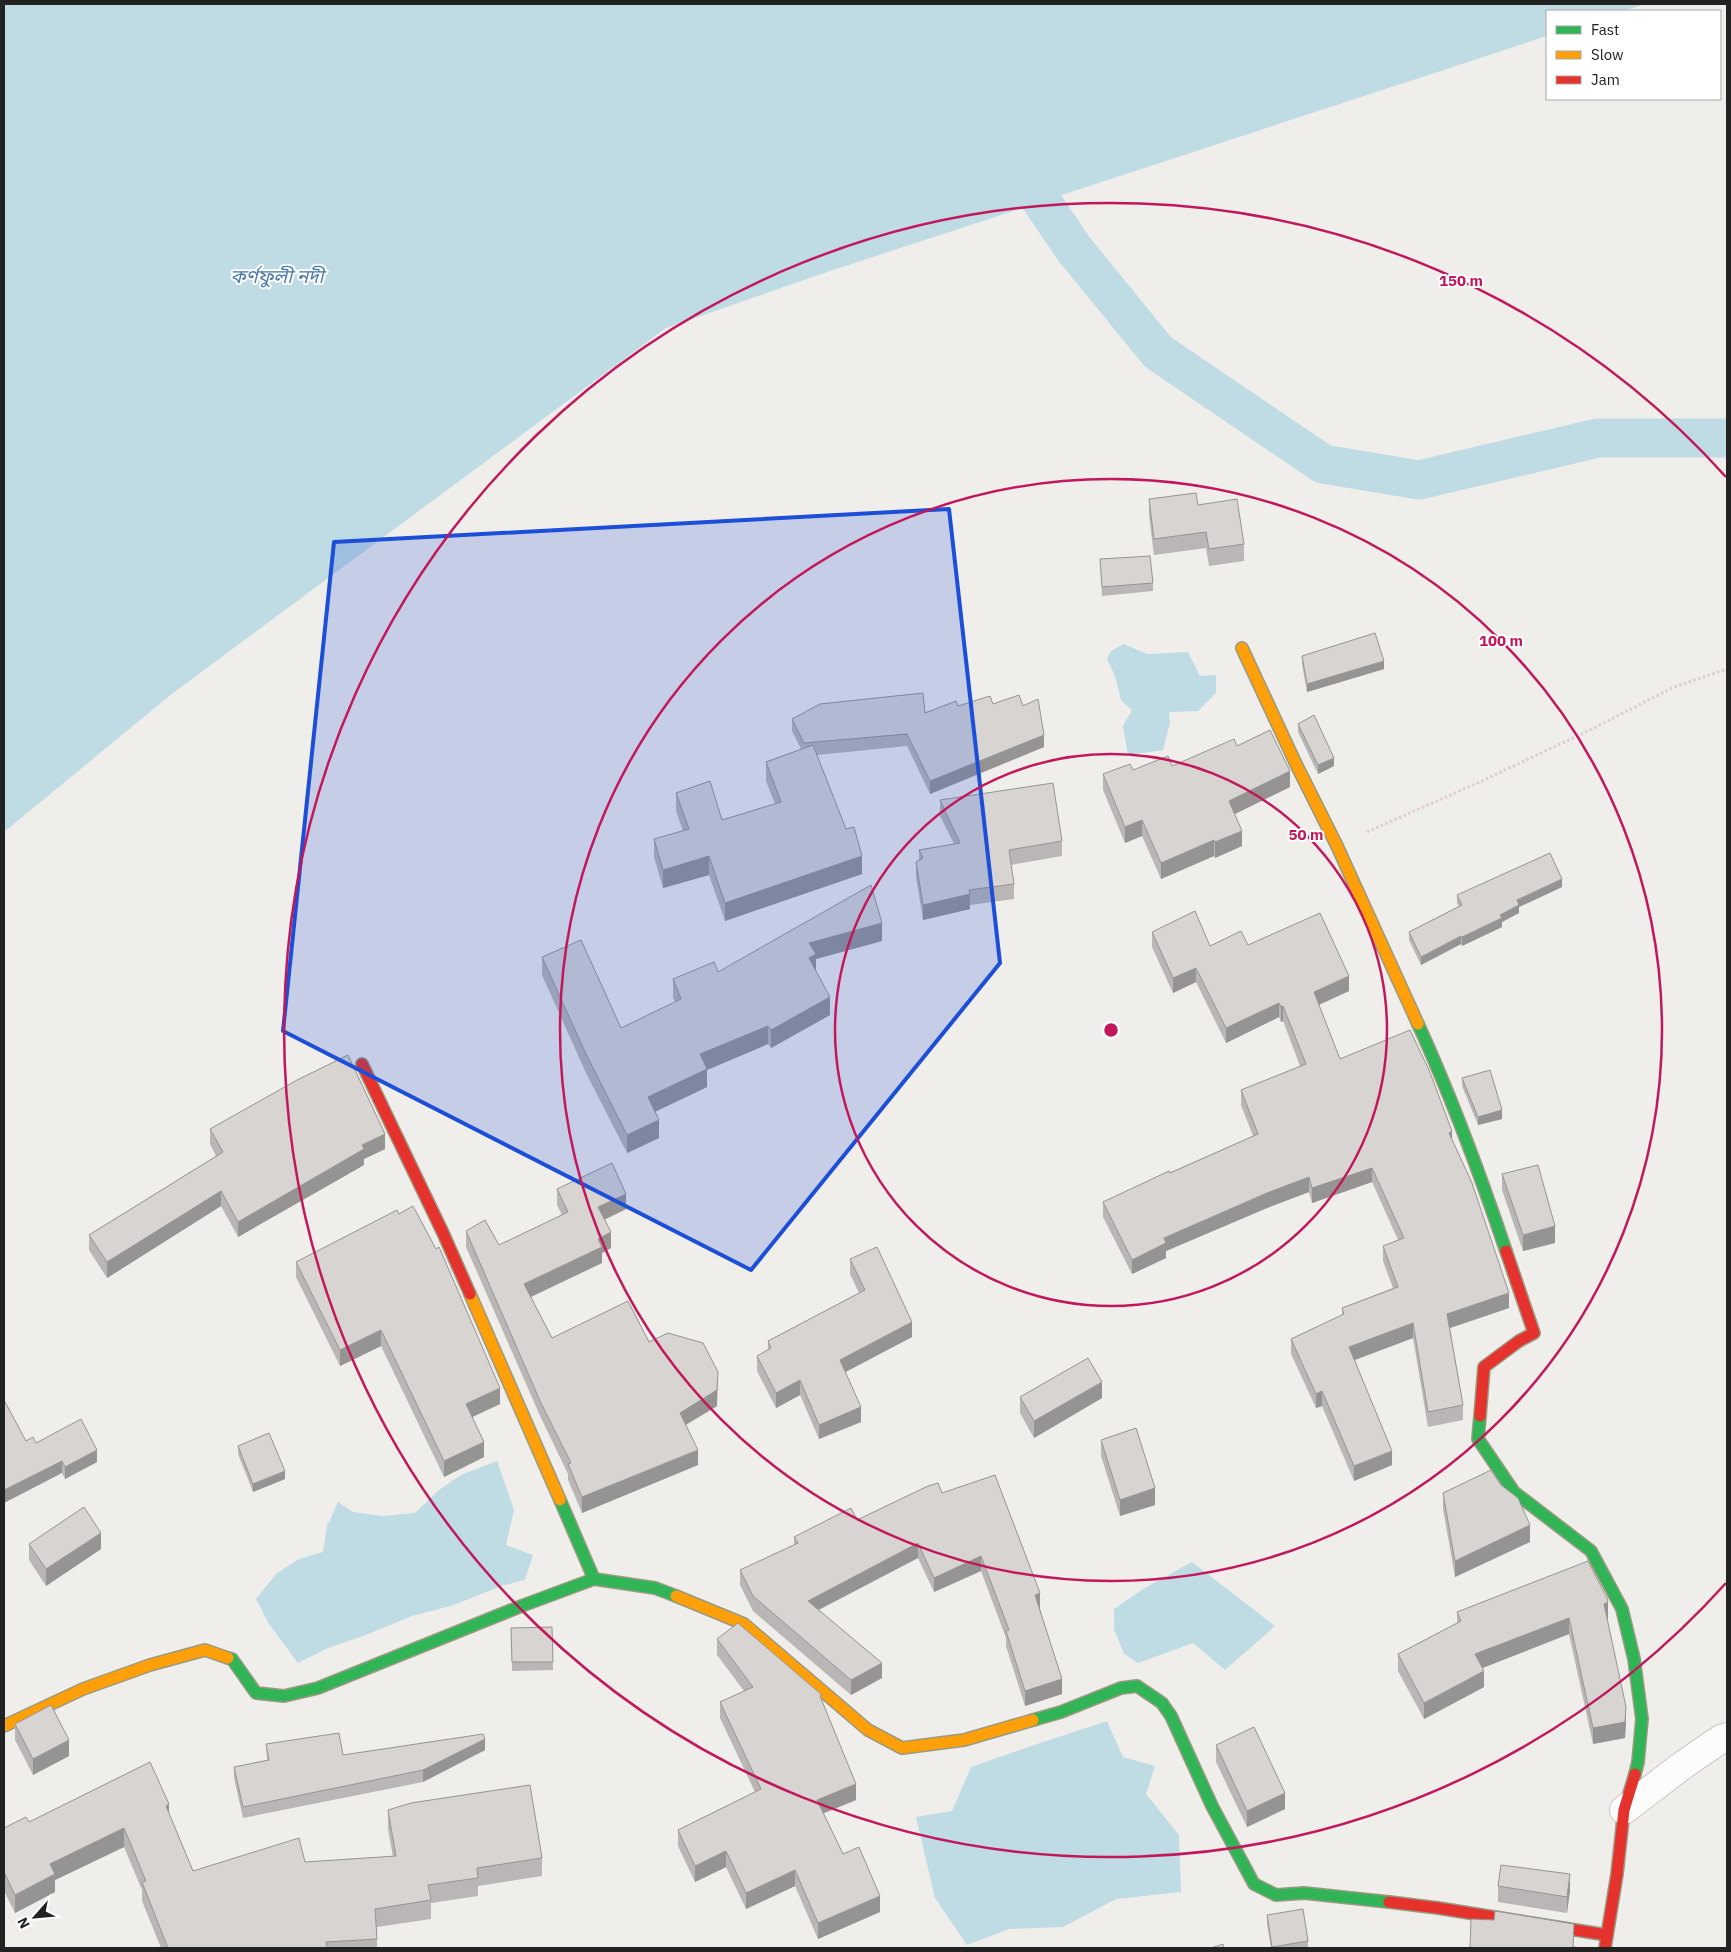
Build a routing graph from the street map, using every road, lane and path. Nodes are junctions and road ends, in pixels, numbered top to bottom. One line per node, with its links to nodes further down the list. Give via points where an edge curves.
1 (1242, 648): 3 (street)
2 (1727, 669): 3 (path, via 1674,687 1507,769)
3 (1337, 846): 8 (street, via 1443,1079 1489,1199 1534,1333 1484,1367 1478,1439 1514,1492 1591,1551 1622,1609 1634,1659 1642,1718 1638,1762)
4 (362, 1064): 5 (street, via 443,1233)
5 (594, 1579): 6 (street, via 318,1688 284,1696 256,1692 232,1659 204,1650 83,1689); 9 (street, via 655,1588 744,1624 868,1730 902,1748 964,1740 1061,1712 1121,1688 1137,1686 1152,1694 1171,1716 1212,1806 1254,1884 1276,1895 1304,1893 1372,1900)
6 (4, 1726)
7 (1727, 1737): 8 (street, via 1683,1765)
8 (1624, 1810): 9 (street)
9 (1607, 1935): 10 (street)
10 (1605, 1948)

